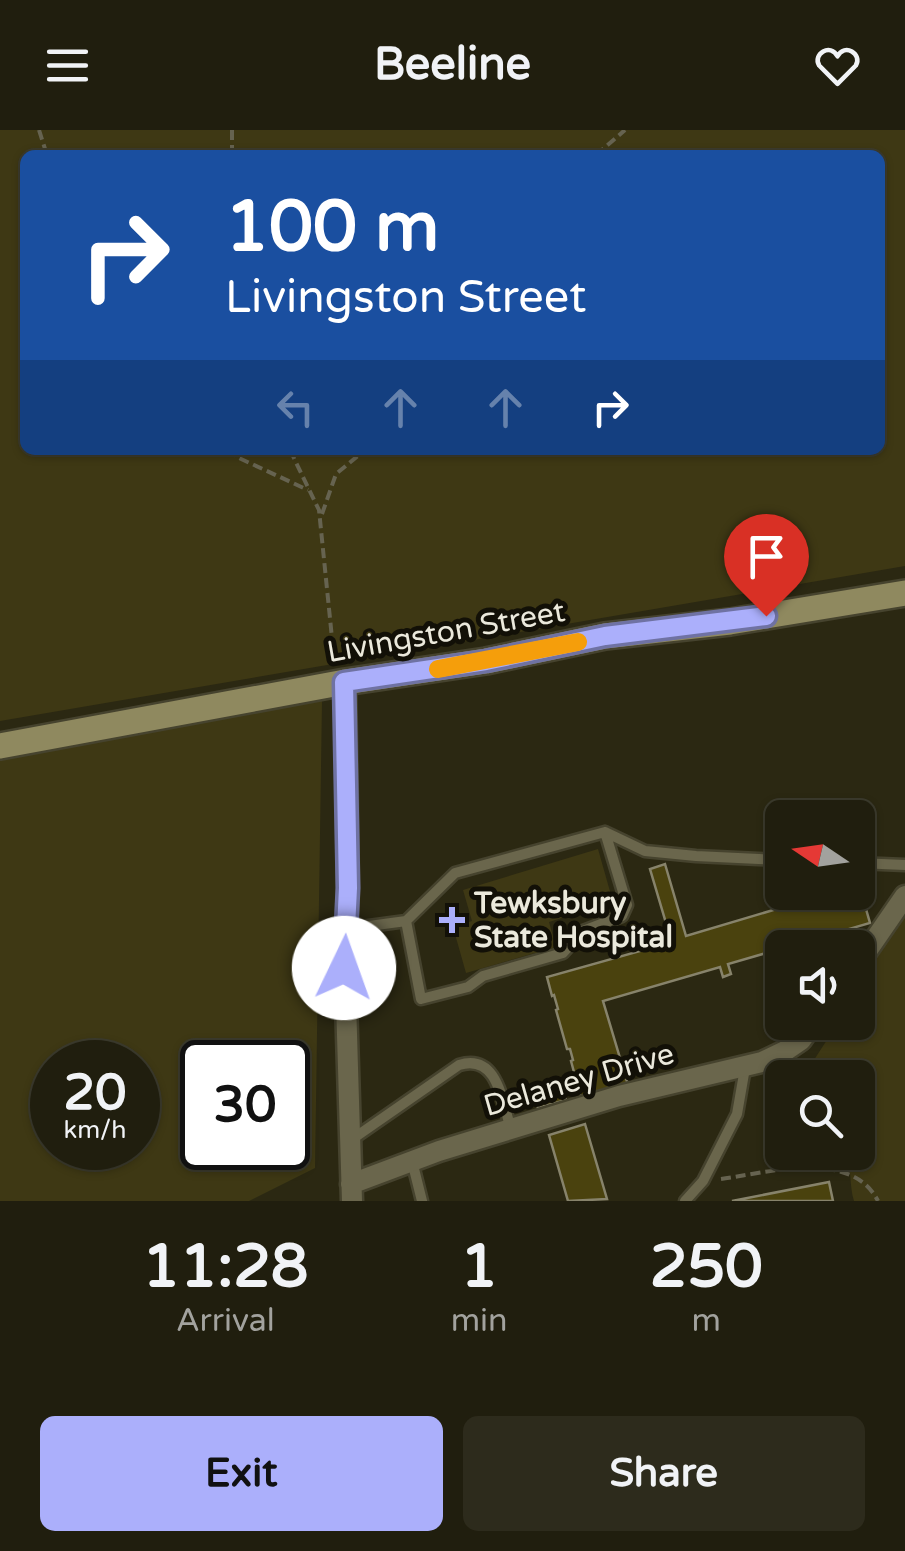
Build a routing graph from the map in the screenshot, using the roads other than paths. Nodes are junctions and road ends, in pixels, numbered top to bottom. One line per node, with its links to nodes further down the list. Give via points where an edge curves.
1 (905, 593): 2 (street, Livingston Street)
2 (344, 682): 3 (street, Livingston Street); 10 (street)
3 (0, 746)
4 (605, 832): 5 (lane, via 645,851); 9 (lane, via 456,873); 9 (lane, via 626,905 622,916 583,931 563,954 422,999)
5 (765, 859)
6 (875, 864): 7 (lane)
7 (905, 865)
8 (905, 896): 11 (street)
9 (406, 921): 10 (lane)
10 (346, 930): 15 (street)
11 (875, 939)
12 (801, 1040): 13 (street, Delaney Drive)
13 (745, 1066): 14 (street, Delaney Drive); 19 (lane, via 737,1114 703,1181)
14 (511, 1129): 15 (lane, via 493,1073 471,1062); 16 (street, Delaney Drive)
15 (350, 1140): 17 (street)
16 (412, 1162): 17 (street, Delaney Drive); 18 (lane)
17 (352, 1192)
18 (422, 1201)
19 (685, 1201)

